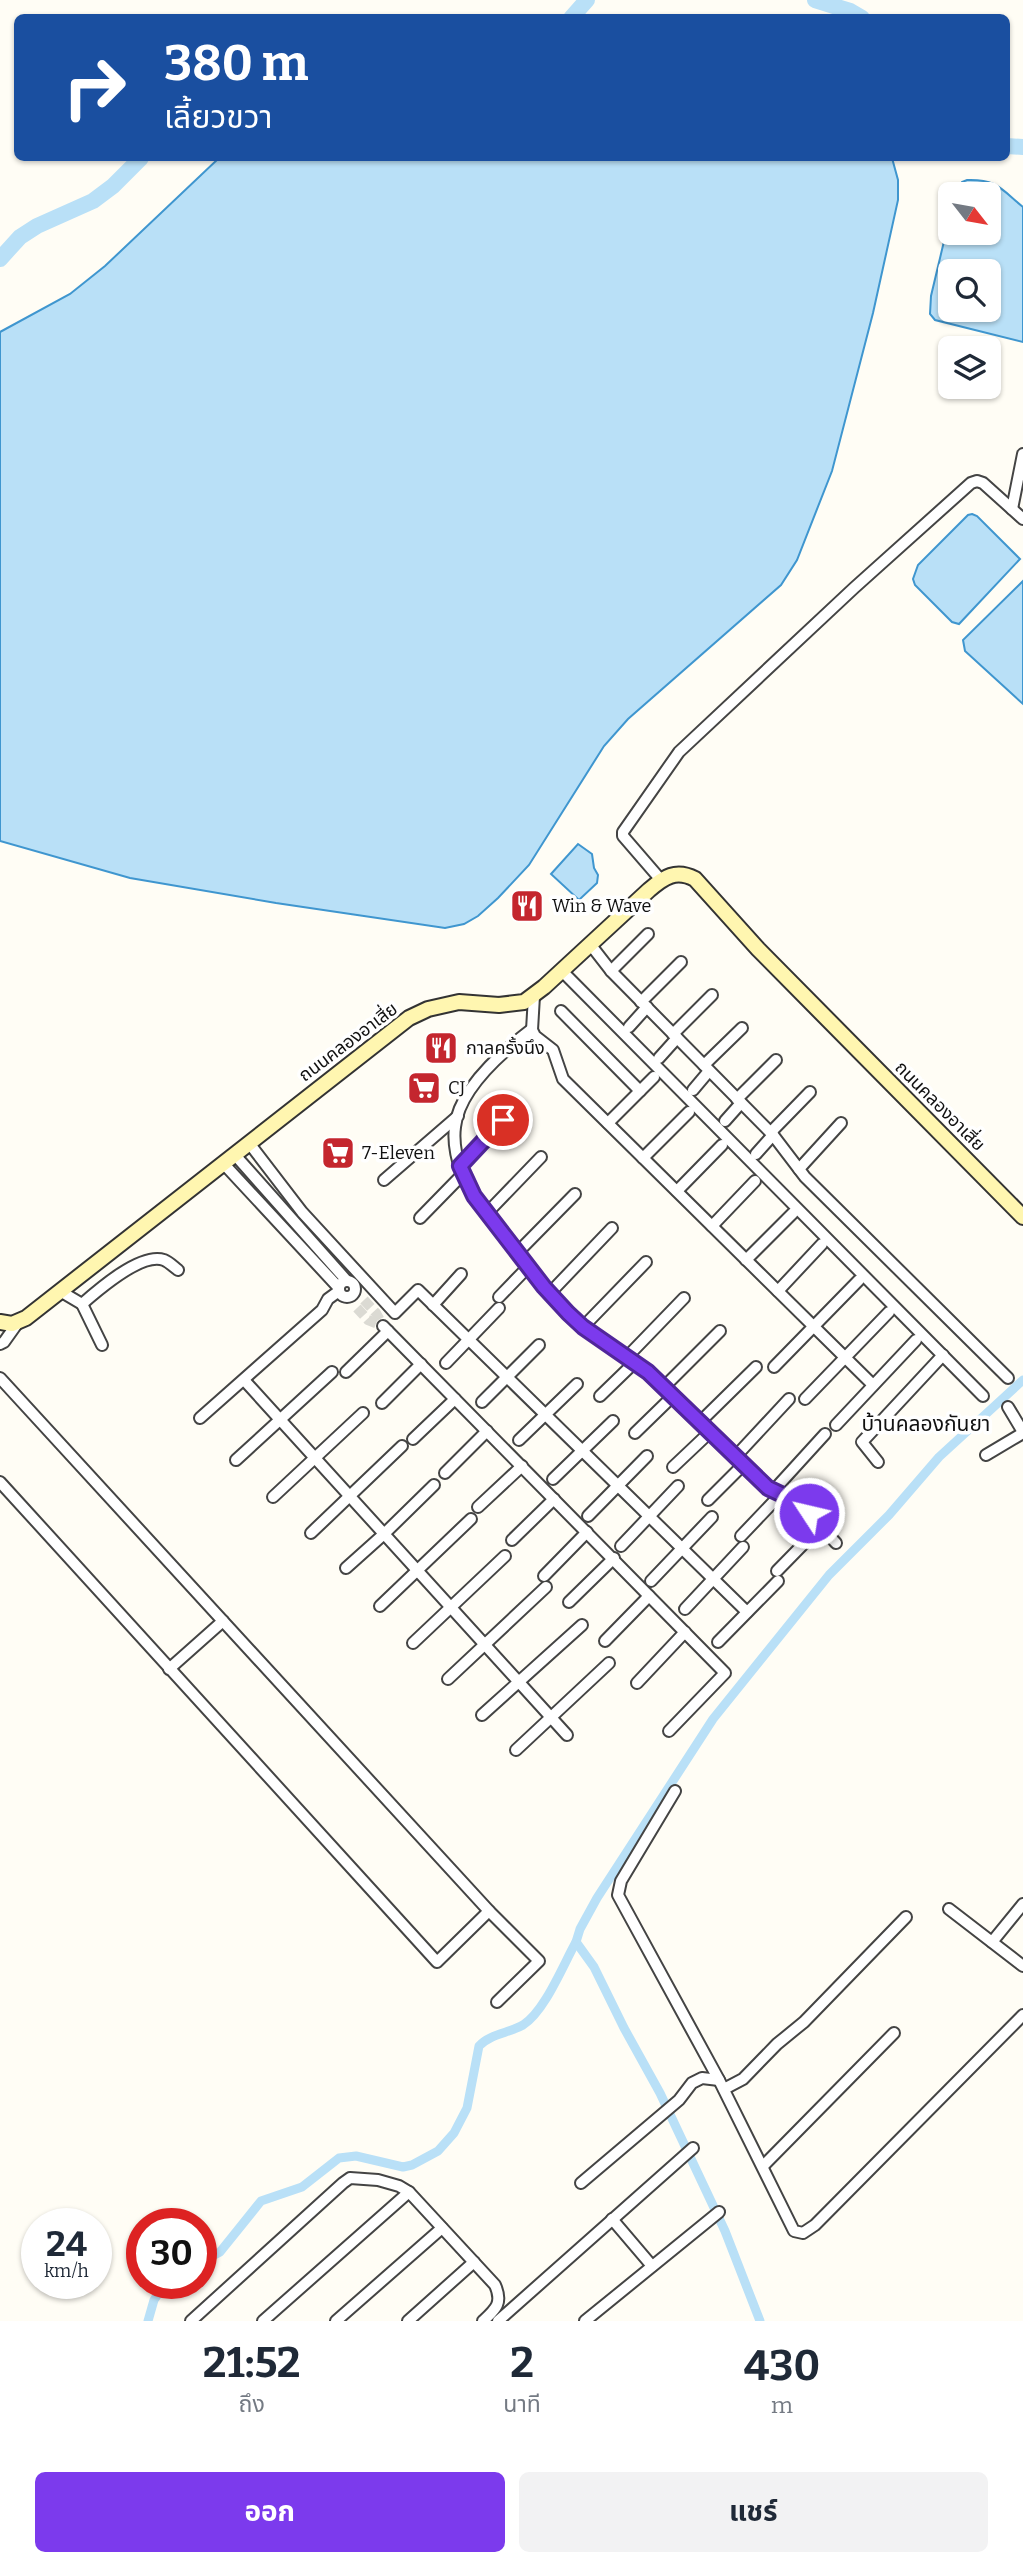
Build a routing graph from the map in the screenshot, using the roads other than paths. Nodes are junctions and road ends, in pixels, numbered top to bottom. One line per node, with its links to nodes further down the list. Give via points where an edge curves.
1 (1023, 454): 2 (street)
2 (1012, 509): 3 (street); 4 (street, via 984,483 971,484 678,752 623,832)
3 (1023, 519)
4 (661, 880): 6 (street, ถนนคลองอาเสี่ย); 48 (street, ถนนคลองอาเสี่ย, via 681,873 695,879 758,949)
5 (648, 934): 9 (street)
6 (590, 944): 8 (street, ถนนคลองอาเสี่ย); 9 (street)
7 (681, 962): 12 (street)
8 (562, 971): 11 (street, ถนนคลองอาเสี่ย); 79 (street)
9 (611, 971): 12 (street)
10 (712, 995): 17 (street)
11 (534, 996): 16 (street); 33 (street, ถนนคลองอาเสี่ย, via 514,1004 459,1002 419,1013)
12 (644, 1004): 14 (street); 17 (street)
13 (561, 1011): 23 (street)
14 (629, 1027)
15 (741, 1028): 20 (street)
16 (532, 1029): 27 (street, via 487,1070); 30 (street, via 553,1050 563,1079)
17 (675, 1036): 18 (street); 20 (street)
18 (659, 1058)
19 (776, 1060): 25 (street)
20 (707, 1068): 22 (street); 25 (street)
21 (654, 1077): 23 (street)
22 (693, 1090)
23 (640, 1091): 30 (street)
24 (810, 1092): 32 (street)
25 (739, 1101): 29 (street); 32 (street)
26 (689, 1112): 38 (street)
27 (458, 1116): 41 (street, via 455,1141); 42 (street)
28 (503, 1120): 41 (street)
29 (725, 1121)
30 (608, 1123): 38 (street)
31 (841, 1124): 40 (street)
32 (772, 1134): 35 (street); 40 (street)
33 (248, 1143): 36 (street, ถนนคลองอาเสี่ย); 67 (street, via 302,1212 395,1312 418,1290)
34 (722, 1145): 44 (street)
35 (756, 1154)
36 (235, 1155): 39 (street, ถนนคลองอาเสี่ย); 61 (street)
37 (541, 1157): 46 (street)
38 (643, 1158): 44 (street)
39 (223, 1163): 60 (street, ถนนคลองอาเสี่ย); 61 (street)
40 (799, 1169): 90 (street)
41 (461, 1171): 46 (street); 49 (street)
42 (384, 1180)
43 (755, 1181): 50 (street)
44 (677, 1191): 50 (street)
45 (575, 1194): 53 (street)
46 (487, 1213): 53 (street)
47 (793, 1213): 54 (street)
48 (1023, 1217)
49 (420, 1218)
50 (712, 1226): 54 (street)
51 (612, 1228): 63 (street)
52 (822, 1244): 62 (street)
53 (517, 1253): 56 (street)
54 (746, 1260): 62 (street)
55 (646, 1262): 71 (street)
56 (528, 1267): 63 (street); 74 (street)
57 (178, 1270): 65 (street, via 164,1260 149,1260 127,1270)
58 (461, 1274): 67 (street)
59 (859, 1280): 72 (street)
60 (60, 1291): 65 (street); 69 (street, ถนนคลองอาเสี่ย)
61 (346, 1291): 66 (street); 91 (street, via 333,1307 321,1310)
62 (778, 1291): 72 (street)
63 (550, 1293): 71 (street)
64 (684, 1298): 81 (street)
65 (82, 1304): 77 (street)
66 (360, 1304)
67 (433, 1305): 74 (street)
68 (889, 1312): 80 (street)
69 (19, 1321): 70 (street, ถนนคลองอาเสี่ย); 76 (street)
70 (1, 1324)
71 (583, 1327): 81 (street)
72 (814, 1328): 80 (street); 85 (street)
73 (720, 1331): 94 (street)
74 (469, 1340): 82 (street); 89 (street)
75 (916, 1340): 93 (street)
76 (0, 1344)
77 (102, 1345)
78 (539, 1345): 89 (street)
79 (943, 1355): 97 (street); 125 (street, via 862,1442)
80 (846, 1358): 93 (street); 100 (street)
81 (630, 1360): 94 (street); 95 (street)
82 (446, 1363)
83 (421, 1364): 87 (street, via 385,1329); 98 (street); 101 (street)
84 (755, 1367): 109 (street)
85 (774, 1367)
86 (332, 1372): 107 (street)
87 (346, 1372)
88 (0, 1378): 164 (street)
89 (507, 1378): 102 (street); 105 (street)
90 (1007, 1378)
91 (244, 1380): 106 (street); 107 (street)
92 (577, 1384): 105 (street)
93 (873, 1385): 110 (street)
94 (664, 1387): 96 (street)
95 (600, 1396)
96 (673, 1396): 109 (street); 114 (street)
97 (983, 1396)
98 (454, 1399): 111 (street); 116 (street)
99 (789, 1399): 124 (street)
100 (805, 1399)
101 (382, 1402)
102 (482, 1402)
103 (1008, 1407): 113 (street)
104 (363, 1413): 122 (street)
105 (545, 1415): 117 (street); 119 (street)
106 (200, 1418)
107 (281, 1421): 122 (street); 123 (street)
108 (613, 1421): 119 (street)
109 (700, 1422): 112 (street)
110 (836, 1425)
111 (488, 1431): 126 (street); 128 (street)
112 (710, 1432): 124 (street); 127 (street)
113 (1023, 1432): 120 (street)
114 (635, 1433)
115 (825, 1434): 134 (street)
116 (413, 1439)
117 (519, 1440)
118 (402, 1446): 136 (street)
119 (582, 1451): 129 (street); 132 (street)
120 (986, 1455)
121 (647, 1456): 132 (street)
122 (316, 1459): 135 (street); 136 (street)
123 (236, 1460)
124 (740, 1460): 134 (street); 138 (street)
125 (878, 1462)
126 (522, 1466): 137 (street); 139 (street)
127 (673, 1467)
128 (445, 1473)
129 (553, 1479)
130 (0, 1482): 172 (street)
131 (434, 1485): 147 (street)
132 (617, 1486): 140 (street); 141 (street)
133 (678, 1486): 141 (street)
134 (778, 1492): 144 (street); 156 (street)
135 (273, 1497)
136 (351, 1497): 145 (street); 147 (street)
137 (554, 1499): 146 (street); 148 (street)
138 (708, 1500)
139 (478, 1507)
140 (588, 1516)
141 (649, 1517): 150 (street); 151 (street)
142 (712, 1517): 151 (street)
143 (471, 1519): 155 (street)
144 (821, 1527): 149 (street); 163 (street)
145 (311, 1532)
146 (587, 1532): 153 (street); 170 (street)
147 (384, 1534): 154 (street); 155 (street)
148 (512, 1540)
149 (836, 1543)
150 (621, 1546)
151 (681, 1549): 156 (street); 157 (street)
152 (505, 1556): 161 (street)
153 (614, 1558): 158 (street); 159 (street)
154 (346, 1568)
155 (417, 1571): 160 (street); 161 (street)
156 (713, 1580): 162 (street); 163 (street)
157 (651, 1581)
158 (649, 1596): 166 (street); 167 (street)
159 (569, 1602)
160 (380, 1606)
161 (451, 1607): 169 (street); 170 (street)
162 (685, 1609)
163 (747, 1612): 168 (street)
164 (223, 1621): 172 (street); 184 (street)
165 (582, 1625): 174 (street)
166 (685, 1632): 175 (street); 178 (street, via 725,1673)
167 (605, 1641)
168 (718, 1642)
169 (413, 1643)
170 (485, 1645): 173 (street); 174 (street)
171 (609, 1662): 177 (street)
172 (169, 1669): 184 (street, via 437,1962)
173 (448, 1679)
174 (518, 1682): 176 (street); 177 (street)
175 (637, 1683)
176 (482, 1715)
177 (551, 1718): 179 (street); 180 (street)
178 (669, 1731)
179 (567, 1735)
180 (516, 1750)
181 (676, 1791): 191 (street, via 621,1881 618,1895)
182 (1023, 1904): 186 (street)
183 (949, 1909): 186 (street)
184 (489, 1911): 188 (street, via 538,1961)
185 (906, 1917): 191 (street, via 743,2079)
186 (992, 1942): 187 (street)
187 (1023, 1966)
188 (497, 2003)
189 (1023, 2015): 193 (street, via 807,2231 797,2233 791,2228)
190 (894, 2034): 193 (street)
191 (722, 2084): 193 (street); 194 (street, via 702,2078 692,2083 679,2100)
192 (693, 2148): 197 (street)
193 (763, 2166)
194 (581, 2183)
195 (409, 2192): 198 (street); 202 (street, via 378,2180 350,2178); 203 (street)
196 (719, 2213): 200 (street)
197 (612, 2219): 200 (street); 201 (street)
198 (442, 2228): 199 (street); 204 (street)
199 (474, 2262): 205 (street); 206 (street, via 495,2285 500,2300)
200 (652, 2266): 207 (street)
201 (503, 2320)
202 (191, 2321)
203 (263, 2321)
204 (336, 2321)
205 (408, 2321)
206 (483, 2321)
207 (585, 2321)

